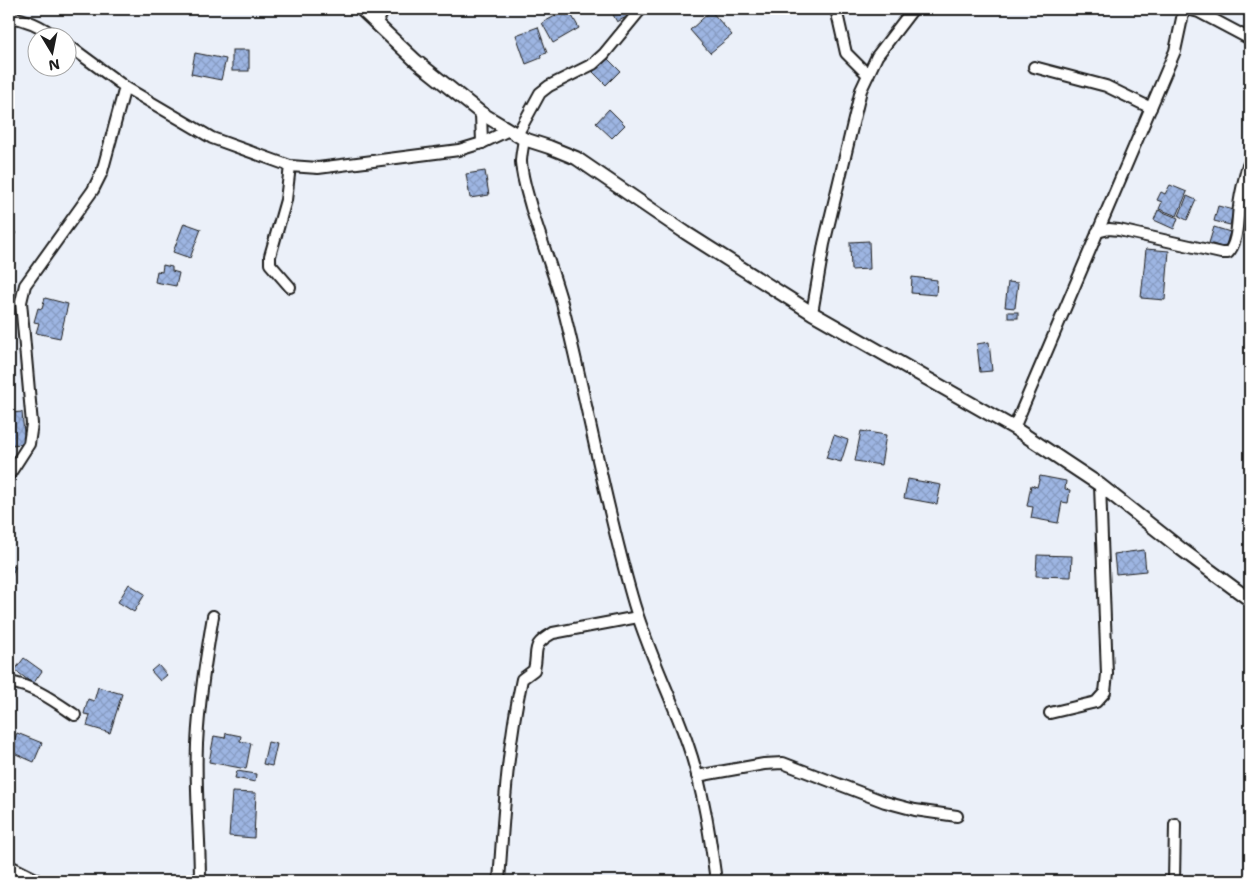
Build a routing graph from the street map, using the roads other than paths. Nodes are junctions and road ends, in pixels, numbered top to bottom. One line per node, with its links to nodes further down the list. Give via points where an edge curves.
1 (361, 9): 8 (street)
2 (384, 9): 8 (street)
3 (640, 9): 17 (street, via 593,64 540,93)
4 (836, 9): 13 (street, via 846,53)
5 (913, 9): 13 (street, via 877,56)
6 (1186, 9): 10 (street, via 1199,12); 15 (street, via 1174,51)
7 (9, 17): 9 (street)
8 (376, 23): 16 (street, via 416,61)
9 (42, 28)
10 (1250, 39)
11 (78, 52): 14 (street)
12 (1034, 66): 15 (street, via 1106,86)
13 (868, 74): 23 (street, via 861,90 826,236)
14 (125, 87): 20 (street, via 212,138); 25 (street, via 102,172 93,190 26,285 22,302 32,424 29,444)
15 (1151, 108): 21 (street)
16 (481, 113): 17 (street); 18 (street)
17 (516, 135): 18 (street); 23 (street, via 576,158); 29 (street, via 524,186 554,274)
18 (482, 143): 20 (street, via 458,150 318,168)
19 (1250, 162): 21 (street, via 1232,249 1228,253 1119,230)
20 (290, 166): 22 (street, via 286,200 270,256 270,264)
21 (1097, 232): 24 (street)
22 (290, 287)
23 (812, 313): 24 (street)
24 (1014, 428): 26 (street)
25 (9, 475)
26 (1100, 485): 27 (street); 31 (street, via 1105,692 1096,702)
27 (1250, 600)
28 (213, 616): 38 (street, via 197,744)
29 (638, 617): 33 (street); 39 (street, via 553,633 541,640 536,649 534,670 522,679 511,738 504,790)
30 (9, 682): 32 (street, via 45,695)
31 (1050, 713)
32 (75, 715)
33 (697, 776): 34 (street, via 783,763 885,802); 40 (street)
34 (957, 816)
35 (1175, 824): 41 (street)
36 (9, 869): 37 (main road)
37 (33, 881)
38 (200, 881)
39 (499, 881)
40 (716, 881)
41 (1174, 881)

